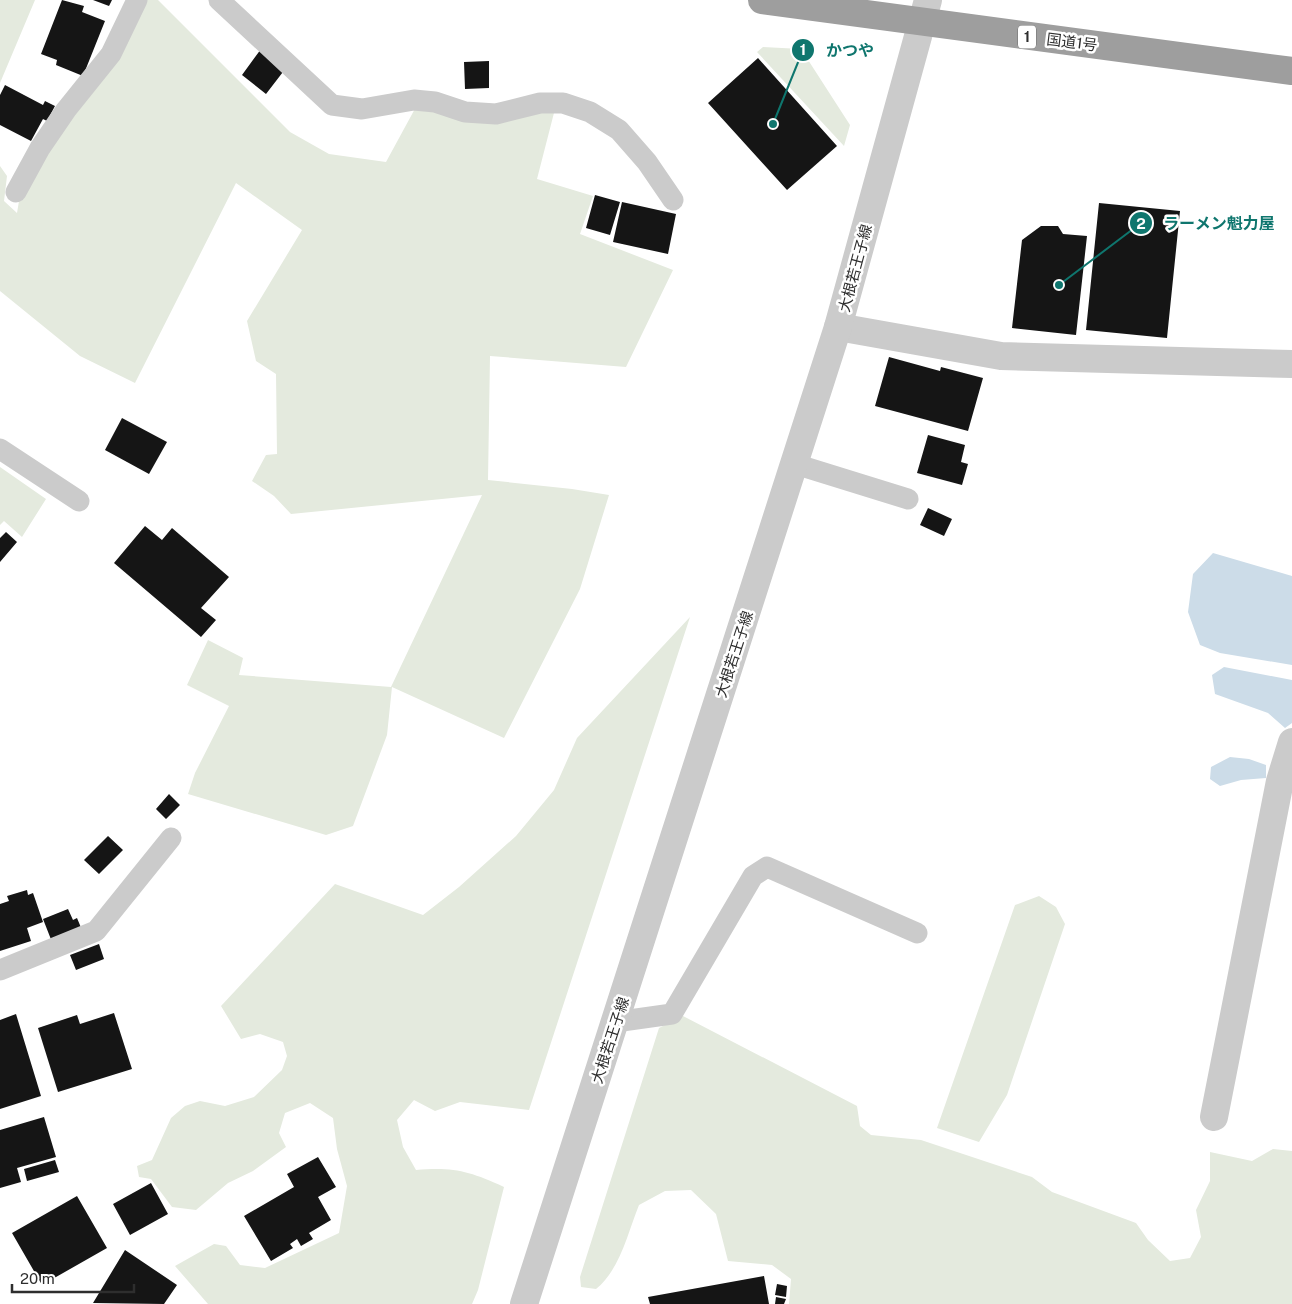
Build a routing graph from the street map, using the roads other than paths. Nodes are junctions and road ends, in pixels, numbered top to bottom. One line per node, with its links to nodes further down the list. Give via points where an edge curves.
1 (137, 0): 6 (lane, via 111,54 66,110)
2 (219, 0): 7 (lane, via 332,105 362,109 414,100 435,102 465,112 496,114 540,103 563,103 590,112 619,130 647,162)
3 (762, 0): 4 (highway, 国道1号 / 1)
4 (924, 11): 5 (highway, 国道1号 / 1); 8 (street, 大根若王子線)
5 (1292, 71)
6 (16, 192)
7 (673, 200)
8 (838, 327): 9 (street, via 1001,356); 11 (street, 大根若王子線)
9 (1292, 364)
10 (0, 449): 13 (lane)
11 (795, 464): 12 (lane); 18 (street, 大根若王子線)
12 (908, 499)
13 (79, 501)
14 (1292, 742): 19 (street, via 1278,790)
15 (172, 838): 17 (lane, via 96,931)
16 (918, 933): 18 (lane, via 768,867 753,876 672,1014)
17 (0, 970)
18 (615, 1022): 20 (street, 大根若王子線)
19 (1214, 1117)
20 (524, 1304)

